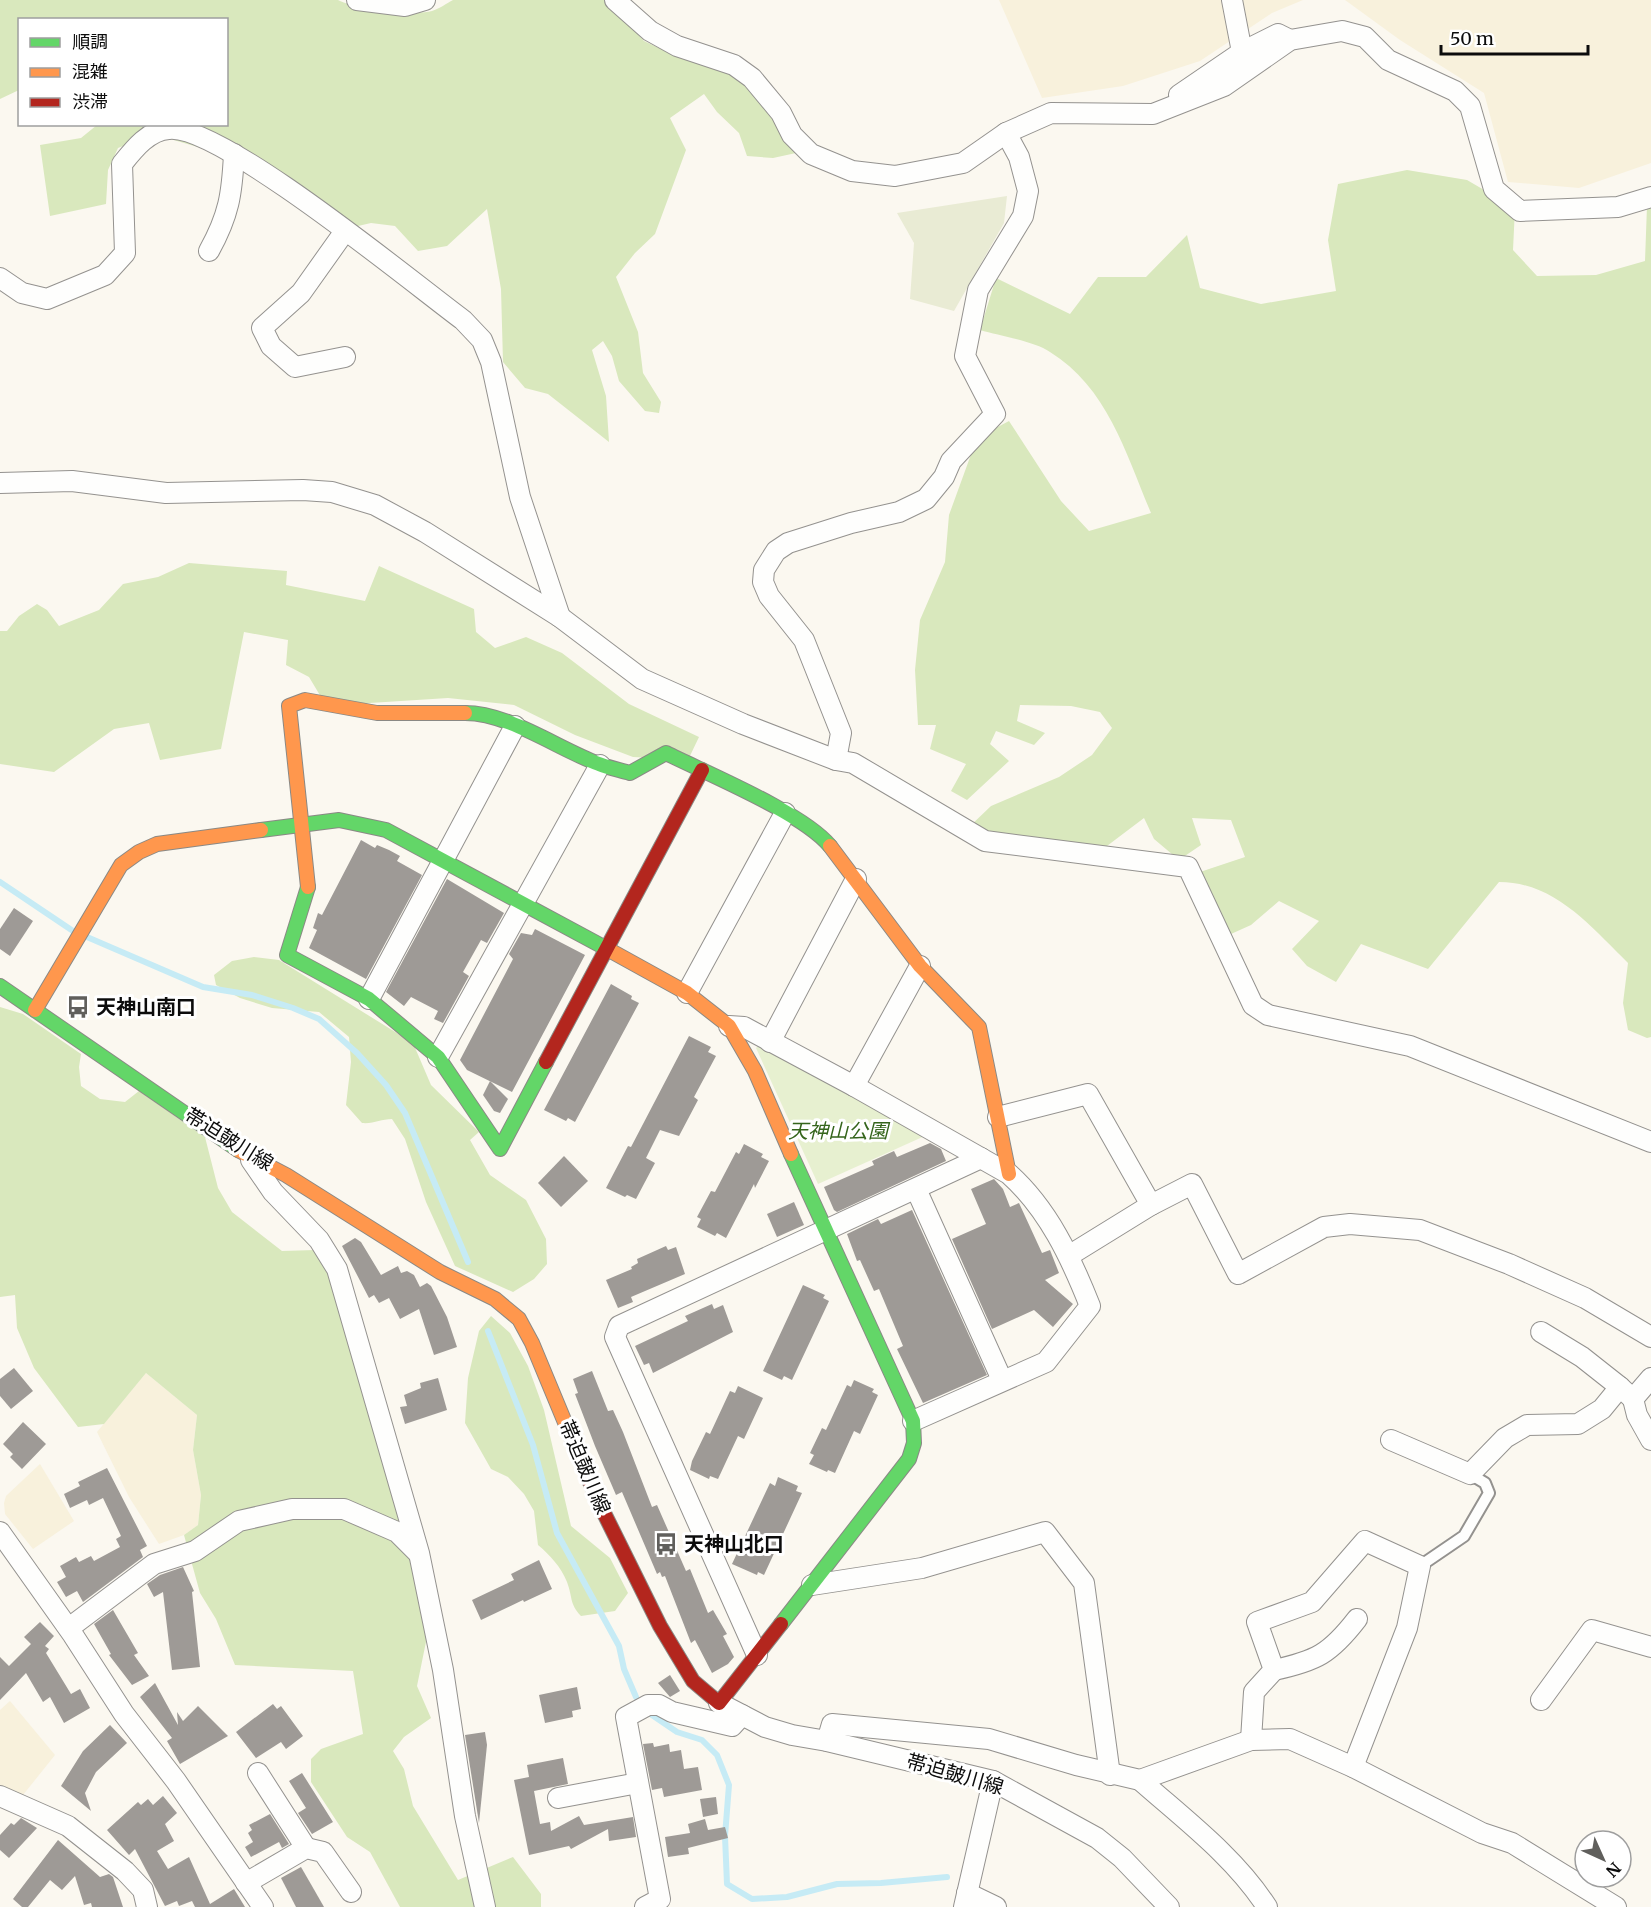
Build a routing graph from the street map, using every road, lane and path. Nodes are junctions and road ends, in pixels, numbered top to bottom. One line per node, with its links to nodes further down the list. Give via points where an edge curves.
1 (357, 0): 2 (street, via 405,6)
2 (425, 0)
3 (615, 0): 8 (street, via 650,31 677,46 734,65 752,78 800,144 830,164 895,176 963,163)
4 (1232, 0): 6 (street)
5 (1290, 40): 6 (street, via 1278,34); 7 (street, via 1224,86); 10 (street, via 1342,31 1365,38 1388,60 1455,91 1470,106 1494,189 1520,211 1618,207)
6 (1242, 51): 7 (street)
7 (1153, 114): 8 (street, via 1051,113)
8 (1006, 133): 18 (street, via 1019,157 1028,191 1025,208 978,290 964,356 994,414 951,461 926,499 899,512 788,543 776,551 764,570 763,582 769,596 804,640 841,734)
9 (234, 154): 11 (street, via 254,164); 12 (street, via 231,199); 13 (street, via 187,131 169,129 155,133 122,164 125,253 105,275 47,299 22,292)
10 (1651, 197)
11 (345, 231): 14 (street, via 301,293 262,328 272,346 295,367); 16 (street, via 463,320 482,340 497,381 520,497)
12 (209, 251)
13 (0, 278)
14 (345, 357)
15 (0, 483): 16 (street, via 72,481 166,494 332,492 375,505 425,532)
16 (560, 617): 18 (street, via 642,679)
17 (515, 726): 19 (street); 22 (street, via 478,713 377,713 305,700 289,706); 23 (street)
18 (836, 760): 37 (street, via 853,763 985,841 1188,867 1253,1005 1268,1015 1410,1046)
19 (600, 765): 20 (street, via 630,773 666,753); 25 (street)
20 (702, 770): 21 (street); 26 (street)
21 (785, 813): 24 (street, via 820,834); 29 (street)
22 (300, 824): 23 (street, via 339,820 363,823 386,830); 30 (street, via 308,890 287,955); 31 (street, via 157,844 139,852 121,865)
23 (444, 860): 25 (street); 30 (street)
24 (856, 879): 27 (street); 33 (street)
25 (524, 903): 26 (street); 34 (street)
26 (607, 949): 29 (street); 34 (street, via 500,1149)
27 (920, 966): 35 (street); 36 (street, via 979,1027)
28 (0, 986): 31 (street, 帯迫皷川線)
29 (687, 993): 32 (street)
30 (369, 999): 34 (street)
31 (35, 1010): 38 (street, 帯迫皷川線)
32 (729, 1026): 33 (street, via 744,1027); 43 (street, via 755,1071)
33 (770, 1042): 35 (street)
34 (438, 1057)
35 (854, 1086): 39 (street)
36 (998, 1117): 40 (street); 42 (street, via 1088,1094)
37 (1651, 1142)
38 (250, 1158): 55 (street, via 273,1192 319,1240 337,1269); 64 (street, 帯迫皷川線, via 286,1175 440,1272 495,1299 519,1319 599,1503 660,1626 693,1681)
39 (981, 1158): 40 (street); 41 (street)
40 (1009, 1174): 44 (street)
41 (916, 1190): 43 (street); 48 (street)
42 (1150, 1205): 44 (street); 46 (street, via 1192,1184 1238,1274 1324,1227 1350,1224 1420,1230 1585,1298)
43 (825, 1232): 50 (street); 61 (street, via 619,1326 615,1337)
44 (1070, 1255): 48 (street, via 1090,1306 1046,1362)
45 (1541, 1332): 49 (street, via 1582,1357)
46 (1651, 1337)
47 (1651, 1378): 49 (street)
48 (1002, 1380): 50 (street)
49 (1626, 1393): 52 (street); 53 (street, via 1578,1424 1527,1425 1505,1438)
50 (913, 1421): 57 (street, via 914,1443 909,1459)
51 (1391, 1440): 53 (street)
52 (1651, 1440)
53 (1470, 1474): 56 (lane, via 1485,1483 1489,1493 1464,1536)
54 (0, 1532): 59 (street)
55 (419, 1553): 59 (street, via 397,1532 344,1509 292,1509 239,1521 195,1551 154,1564); 82 (street, via 443,1670 465,1816)
56 (1420, 1566): 62 (street, via 1365,1541 1312,1602 1257,1622); 68 (street, via 1407,1628)
57 (812, 1585): 61 (street); 70 (street, via 922,1568 1045,1532 1084,1583)
58 (1357, 1619): 62 (street, via 1344,1635 1310,1662)
59 (69, 1628): 77 (street, via 124,1714)
60 (1651, 1647): 63 (street, via 1592,1630)
61 (757, 1655): 64 (street)
62 (1274, 1670): 66 (street, via 1254,1692)
63 (1541, 1700)
64 (718, 1703): 65 (street, 帯迫皷川線)
65 (742, 1715): 67 (street, 帯迫皷川線, via 783,1732); 73 (street, via 732,1726 648,1705 626,1717)
66 (1251, 1740): 68 (street, via 1290,1739); 71 (street)
67 (826, 1741): 70 (street, via 832,1724 989,1739); 72 (street, 帯迫皷川線)
68 (1353, 1767): 87 (street, via 1482,1833 1512,1843)
69 (258, 1773): 76 (street)
70 (1110, 1774): 71 (street)
71 (1140, 1780): 86 (street, via 1204,1836 1256,1889)
72 (993, 1781): 79 (street); 85 (street, 帯迫皷川線, via 1097,1838)
73 (638, 1783): 75 (street); 83 (street, via 660,1899)
74 (0, 1796): 80 (street, via 68,1826 125,1871 143,1890)
75 (558, 1798)
76 (306, 1848): 77 (street); 78 (street, via 322,1852)
77 (246, 1883): 81 (street)
78 (351, 1892)
79 (965, 1900): 84 (street)
80 (147, 1907)
81 (263, 1907)
82 (486, 1907)
83 (645, 1907)
84 (996, 1907)
85 (1169, 1907)
86 (1267, 1907)
87 (1616, 1907)

